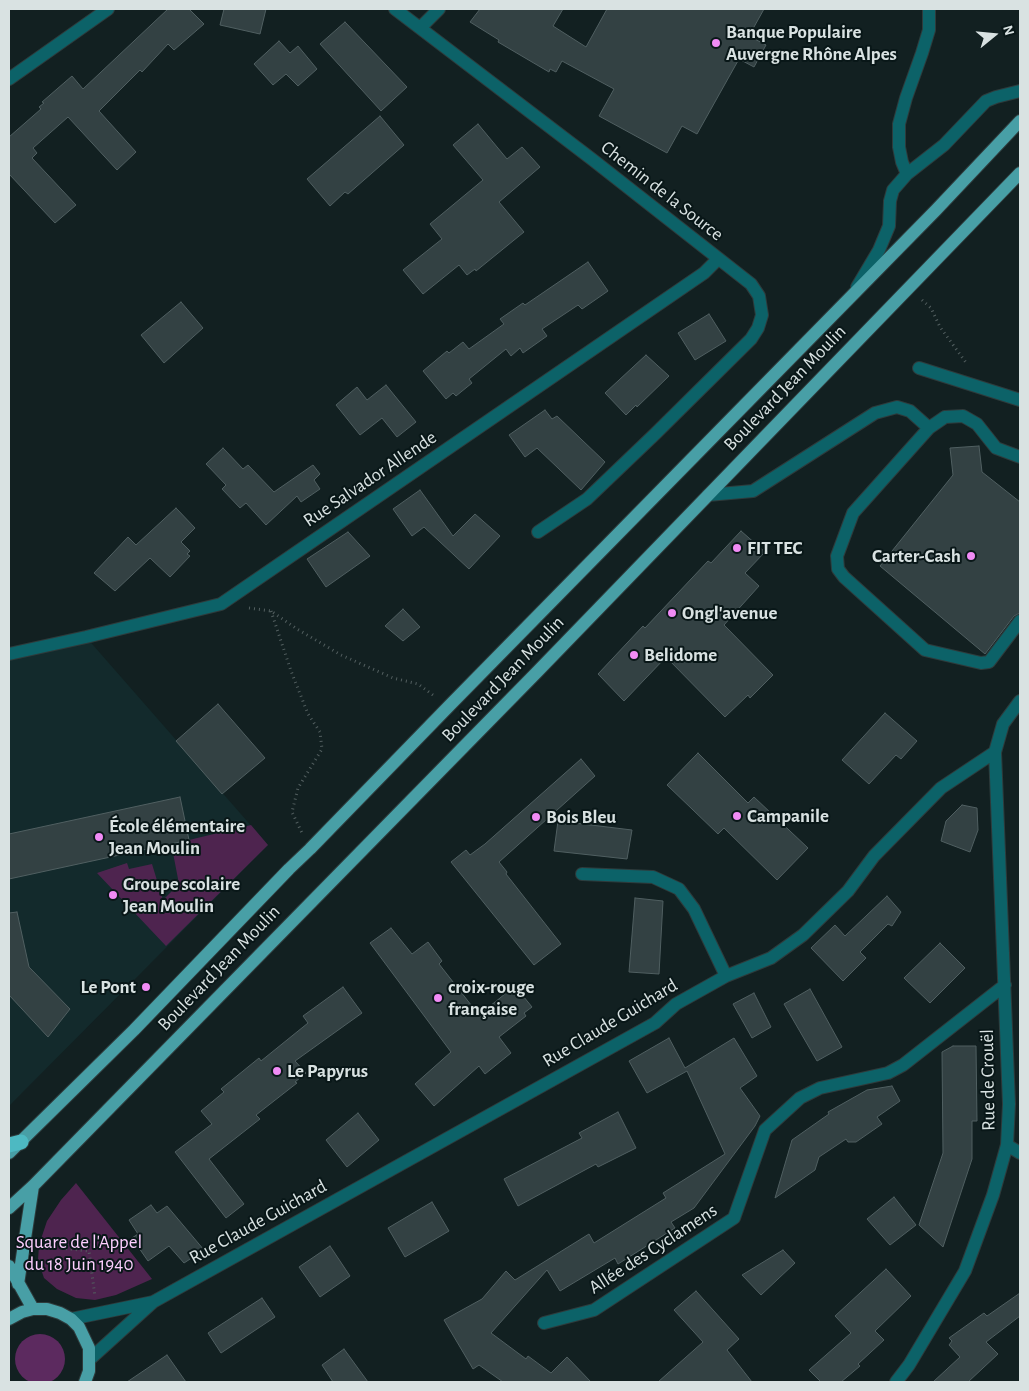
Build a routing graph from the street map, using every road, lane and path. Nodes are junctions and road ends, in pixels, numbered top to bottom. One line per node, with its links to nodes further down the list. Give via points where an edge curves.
1 (108, 9): 6 (street)
2 (395, 9): 5 (street, Chemin de la Source)
3 (439, 9): 5 (street)
4 (929, 9): 10 (street, via 929,30 899,124 899,147)
5 (420, 28): 11 (street, Chemin de la Source)
6 (9, 80)
7 (1020, 91): 10 (street, via 986,101 944,144)
8 (1020, 121): 12 (main road, Boulevard Jean Moulin)
9 (1020, 173): 19 (main road, Boulevard Jean Moulin)
10 (907, 174): 12 (street, via 894,190 889,226 879,250)
11 (718, 259): 20 (street, Chemin de la Source, via 751,284 759,296 762,315 758,328 587,499); 21 (street, Rue Salvador Allende, via 704,273)
12 (852, 295): 26 (main road, Boulevard Jean Moulin)
13 (931, 308): 15 (path, via 940,327 972,370)
14 (919, 368): 15 (street)
15 (969, 384): 16 (street)
16 (1020, 400)
17 (929, 428): 18 (street, via 944,417 963,416 977,424 996,448); 19 (street, via 910,411 897,406 875,413 753,491); 23 (street, via 853,513 837,556 838,569 924,650 989,662)
18 (1020, 457)
19 (708, 495): 36 (main road, Boulevard Jean Moulin)
20 (538, 532)
21 (221, 604): 22 (path); 24 (street, Rue Salvador Allende)
22 (271, 611): 26 (path, via 341,655 393,678 418,684); 28 (path, via 308,714 320,732 322,749 298,788 292,812)
23 (1020, 621)
24 (9, 654)
25 (1020, 701): 27 (street, via 1003,724)
26 (449, 706): 28 (main road, Boulevard Jean Moulin)
27 (995, 752): 30 (street, Rue Claude Guichard, via 941,788 874,856 848,891 803,935 771,958); 31 (street, Rue de Crouël)
28 (310, 850): 32 (main road, Boulevard Jean Moulin, via 134,1030)
29 (582, 874): 30 (street, via 653,877 679,890 694,909)
30 (726, 976): 42 (street, Rue Claude Guichard, via 676,1004 655,1023)
31 (1005, 985): 33 (street, Rue de Crouël, via 1009,1104); 46 (street, Allée des Cyclamens, via 903,1065 888,1073 820,1088 800,1098 765,1130 734,1218 594,1310)
32 (15, 1143): 34 (main road, Boulevard Jean Moulin)
33 (1007, 1145): 35 (street); 49 (street, Rue de Crouël, via 994,1194 965,1271)
34 (9, 1153)
35 (1020, 1153)
36 (33, 1186): 37 (main road, Boulevard Jean Moulin); 40 (main road)
37 (9, 1208)
38 (39, 1245): 41 (path, via 89,1251)
39 (9, 1266): 40 (main road)
40 (18, 1284): 43 (main road)
41 (95, 1300)
42 (153, 1302): 45 (street, Rue Claude Guichard); 47 (street, Rue Claude Guichard)
43 (34, 1309): 44 (main road); 45 (main road, via 60,1312)
44 (9, 1319)
45 (71, 1319): 47 (main road, via 85,1337)
46 (544, 1323)
47 (90, 1359): 48 (main road)
48 (85, 1382)
49 (896, 1382)

